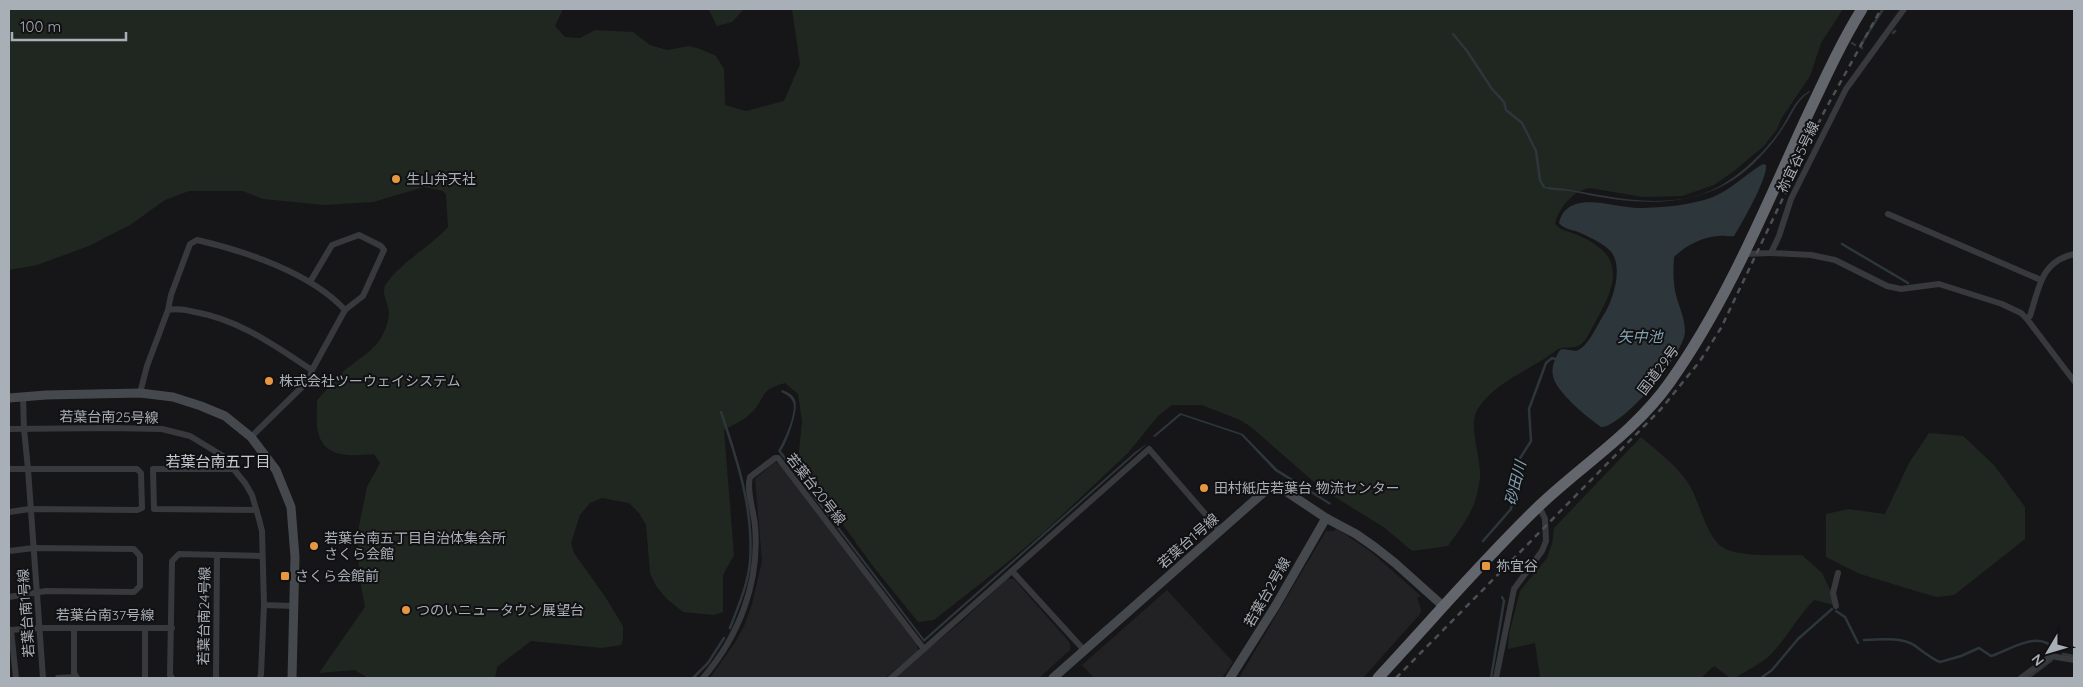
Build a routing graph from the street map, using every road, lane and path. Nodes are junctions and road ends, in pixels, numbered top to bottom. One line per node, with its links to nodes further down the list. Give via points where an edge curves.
1 (1862, 9): 5 (highway, 国道29号, via 1835,56)
2 (1904, 9): 4 (street, 祢宜谷5号線, via 1846,89 1791,200)
3 (1888, 214): 7 (street)
4 (1771, 253): 5 (street); 11 (street, via 1812,254 1835,260 1887,286 1901,289 1939,284 2002,304)
5 (1744, 254): 23 (highway, 国道29号, via 1701,336 1668,385 1634,424)
6 (2074, 254): 7 (street, via 2058,260)
7 (2041, 280): 11 (street)
8 (310, 282): 9 (street, via 246,253 197,240 190,244); 10 (street); 10 (street, via 332,245 359,235 381,246 384,250 363,296)
9 (168, 310): 12 (street, via 176,308 227,321 268,341); 14 (street)
10 (345, 310): 12 (street)
11 (2027, 319): 13 (street)
12 (312, 370): 19 (street, via 304,385)
13 (2074, 381)
14 (140, 393): 15 (street); 19 (street, via 201,406 225,416)
15 (24, 397): 16 (street); 18 (street, 若葉台南1号線)
16 (9, 398)
17 (9, 429): 18 (street, 若葉台南25号線)
18 (24, 429): 21 (street, 若葉台南1号線); 22 (street, 若葉台南25号線, via 148,428 174,431 200,441 223,456)
19 (251, 437): 38 (street, via 276,470 291,507 295,556)
20 (9, 469): 21 (street)
21 (28, 469): 24 (street, 若葉台南1号線); 24 (street, via 137,468 141,473 142,508 137,510)
22 (235, 469): 25 (street, 若葉台南25号線, via 252,496); 25 (street, via 153,469 154,509)
23 (1539, 506): 39 (highway, 国道29号); 63 (street, via 1545,519 1546,541 1514,589)
24 (30, 509): 26 (street); 29 (street, 若葉台南1号線)
25 (256, 510): 32 (street, 若葉台南25号線, via 262,531)
26 (9, 512)
27 (1326, 518): 28 (street, 若葉台1号線, via 1275,484); 39 (street, 若葉台1号線, via 1356,534 1395,562); 61 (street, 若葉台2号線)
28 (1220, 531): 33 (street, via 1149,449); 47 (street, 若葉台1号線)
29 (34, 548): 30 (street); 35 (street, 若葉台南1号線); 35 (street, via 134,550 140,556 140,586 134,592)
30 (9, 551)
31 (217, 555): 32 (street); 44 (street, via 180,554 172,561); 55 (street, 若葉台南24号線)
32 (262, 556): 37 (street, 若葉台南25号線)
33 (1012, 571): 46 (street); 47 (street)
34 (1838, 573): 40 (street, via 1833,593)
35 (38, 592): 36 (street); 41 (street, 若葉台南1号線)
36 (9, 597)
37 (264, 605): 38 (street); 56 (street, 若葉台南25号線)
38 (293, 606): 57 (street)
39 (1443, 606): 62 (highway, 国道29号)
40 (1836, 606)
41 (40, 628): 42 (street, 若葉台南37号線); 45 (street, 若葉台南37号線); 50 (street, 若葉台南1号線)
42 (74, 628): 43 (street, 若葉台南37号線); 52 (street)
43 (145, 628): 44 (street, 若葉台南37号線); 53 (street)
44 (172, 628): 54 (street)
45 (10, 630): 49 (street)
46 (924, 649): 58 (street, 若葉台20号線, via 782,462 774,458 749,480 755,553 752,583 744,611 730,640); 59 (street)
47 (1084, 650): 60 (street, 若葉台1号線)
48 (2074, 660): 64 (street, via 2051,656)
49 (16, 678)
50 (43, 678)
51 (58, 678): 52 (street)
52 (76, 678)
53 (145, 678)
54 (172, 678)
55 (216, 678)
56 (260, 678)
57 (292, 678)
58 (703, 678)
59 (891, 678)
60 (1053, 678)
61 (1230, 678)
62 (1378, 678)
63 (1496, 678)
64 (2021, 678)

